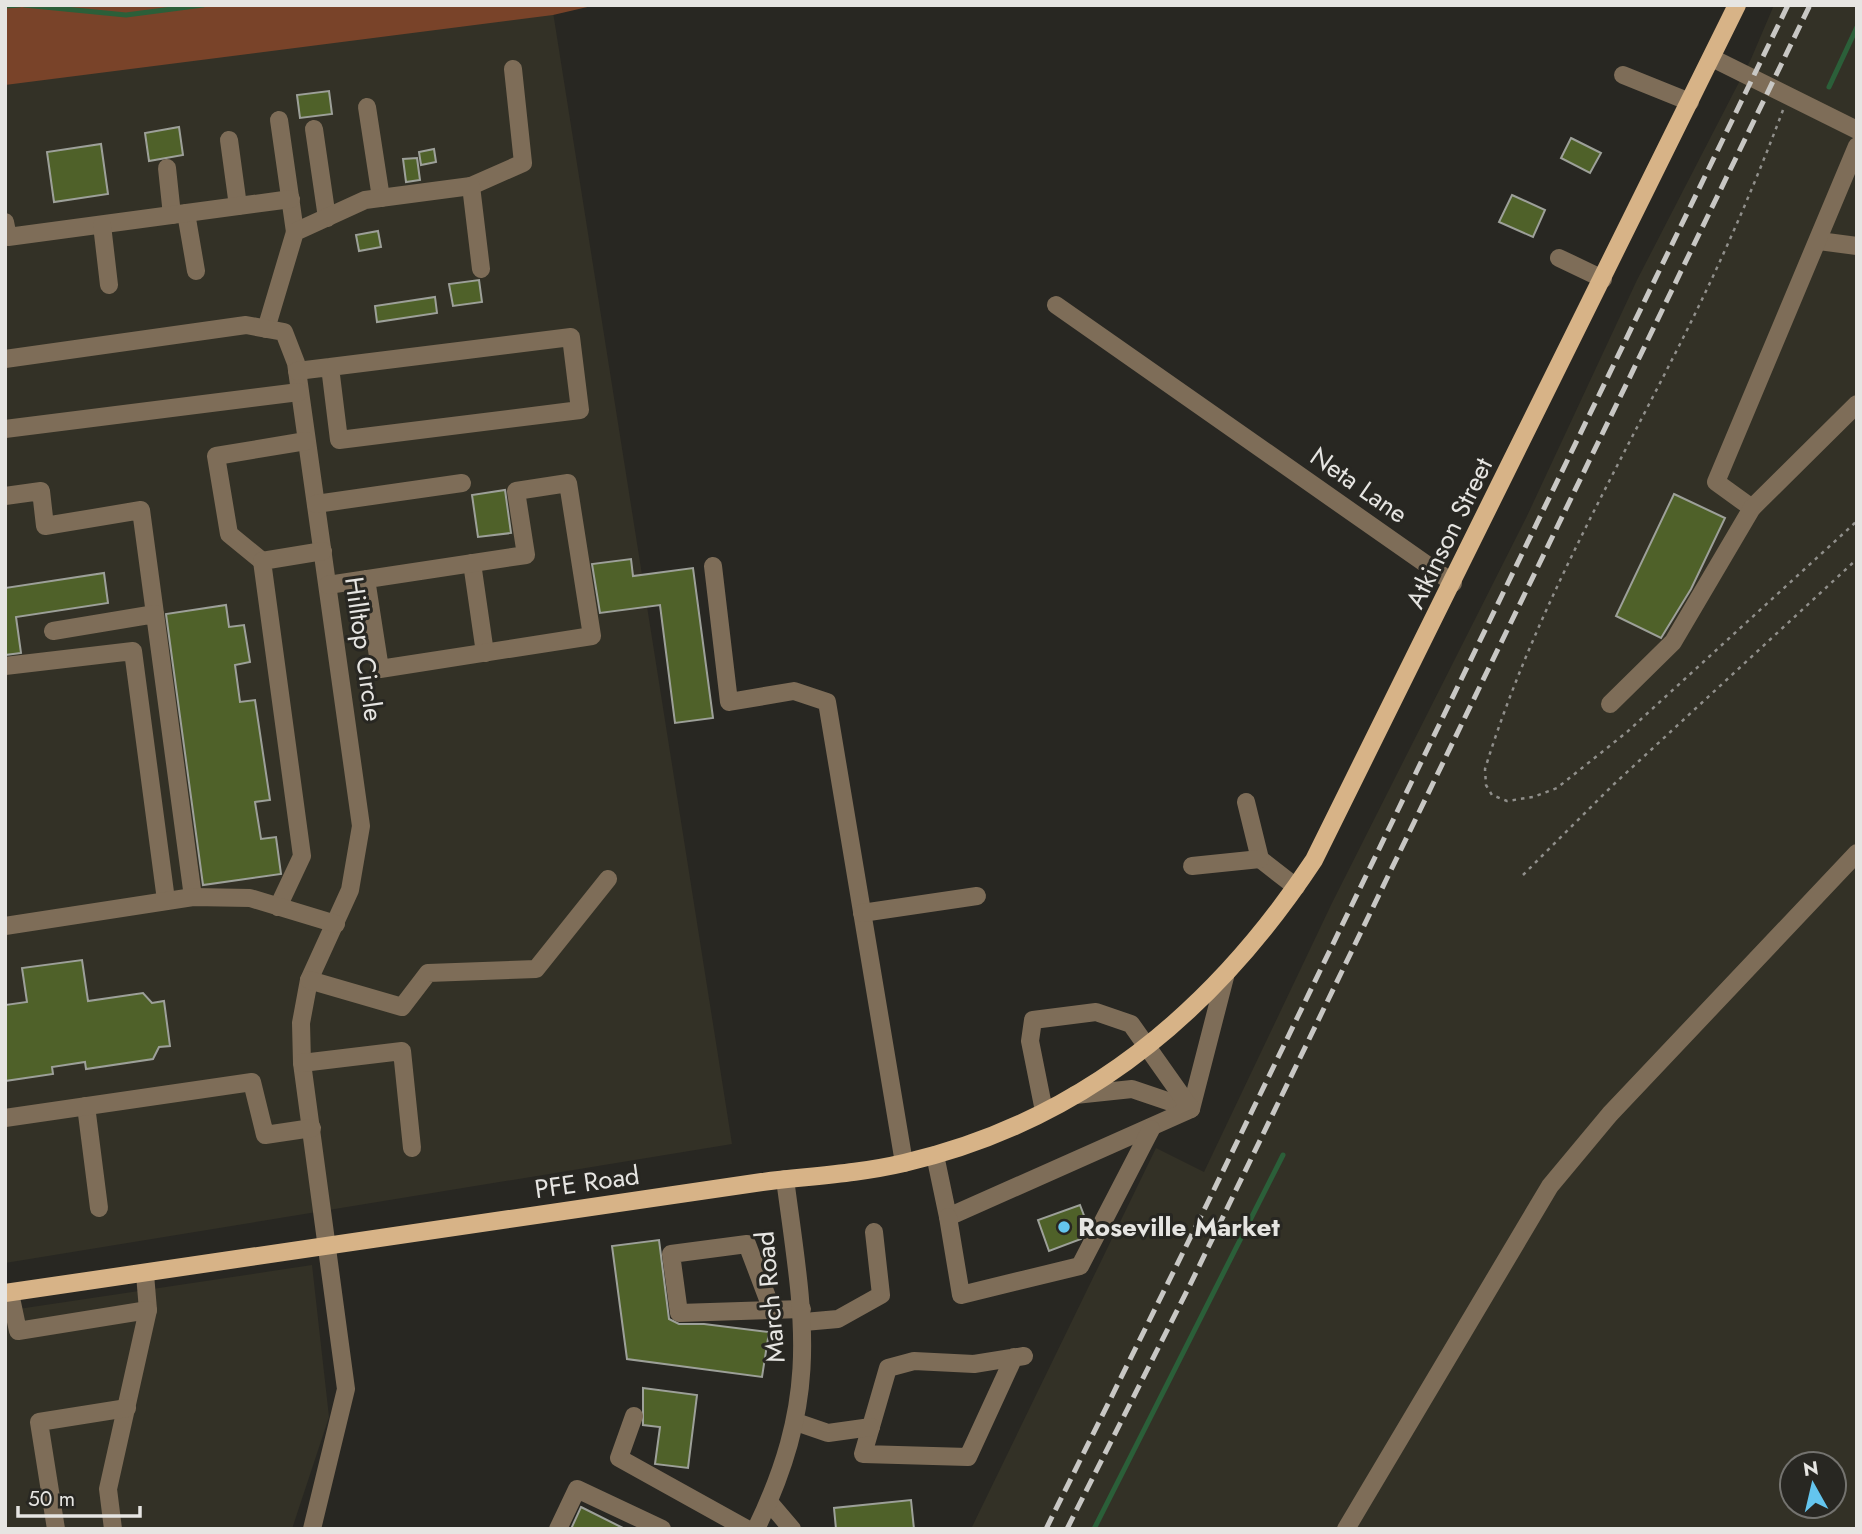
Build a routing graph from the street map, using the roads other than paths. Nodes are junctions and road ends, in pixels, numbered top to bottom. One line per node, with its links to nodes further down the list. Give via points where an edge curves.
1 (1737, 5): 2 (main road, Atkinson Street)
2 (1712, 58): 5 (main road, Atkinson Street); 9 (street)
3 (513, 69): 13 (street, via 523,163)
4 (1623, 75): 5 (street)
5 (1690, 102): 27 (main road, Atkinson Street)
6 (367, 107): 14 (street)
7 (279, 120): 15 (street)
8 (314, 129): 18 (street)
9 (1857, 130)
10 (229, 140): 16 (street)
11 (1857, 146): 22 (street)
12 (167, 168): 17 (street)
13 (471, 186): 14 (street); 25 (street)
14 (381, 198): 18 (street, via 365,200)
15 (290, 199): 16 (street); 20 (street)
16 (238, 206): 17 (street)
17 (179, 214): 19 (street); 26 (street)
18 (327, 218): 20 (street)
19 (102, 225): 21 (street); 28 (street)
20 (295, 232): 30 (street)
21 (6, 233)
22 (1819, 241): 23 (street); 41 (street, via 1716,482)
23 (1857, 246)
24 (1559, 258): 27 (street)
25 (481, 269)
26 (196, 271)
27 (1603, 279): 47 (main road, Atkinson Street)
28 (109, 285)
29 (1056, 305): 47 (street, Neta Lane)
30 (266, 329): 31 (street, via 246,325); 33 (street, Hilltop Circle, via 284,332)
31 (5, 359)
32 (330, 367): 32 (street, via 571,337 580,410 339,440); 33 (street)
33 (297, 371): 34 (street, Hilltop Circle)
34 (299, 392): 36 (street); 37 (street, Hilltop Circle)
35 (1857, 404): 41 (street)
36 (5, 429)
37 (306, 441): 40 (street, Hilltop Circle); 43 (street, via 216,456 229,534)
38 (462, 483): 40 (street)
39 (5, 496): 49 (street, via 41,491 45,526 141,510)
40 (316, 504): 42 (street, Hilltop Circle)
41 (1752, 508): 53 (street, via 1673,642)
42 (323, 551): 43 (street); 48 (street, Hilltop Circle)
43 (261, 561): 63 (street, via 302,856)
44 (472, 563): 46 (street); 51 (street); 51 (street, via 526,555 516,491 568,483 592,636)
45 (713, 566): 64 (street, via 729,702 794,691 827,702)
46 (366, 579): 48 (street); 51 (street, via 380,669)
47 (1453, 583): 59 (main road, Atkinson Street, via 1360,773)
48 (328, 585): 65 (street, Hilltop Circle, via 361,826 350,890)
49 (155, 614): 50 (street); 60 (street)
50 (53, 631)
51 (485, 653)
52 (5, 666): 62 (street, via 133,651)
53 (1610, 704)
54 (1246, 802): 56 (street)
55 (1857, 853): 104 (street, via 1610,1114 1550,1186)
56 (1261, 859): 57 (street); 59 (street)
57 (1192, 866)
58 (608, 879): 68 (street, via 536,969 428,973 402,1007)
59 (1296, 887): 67 (main road, Atkinson Street)
60 (193, 897): 62 (street); 63 (street, via 250,898)
61 (976, 897): 64 (street)
62 (166, 900): 66 (street)
63 (278, 907): 65 (street)
64 (862, 913): 80 (street)
65 (336, 924): 68 (street, Hilltop Circle)
66 (5, 926)
67 (1225, 977): 69 (main road, Atkinson Street); 73 (street)
68 (309, 980): 70 (street, Hilltop Circle)
69 (1149, 1047): 71 (main road, PFE Road); 73 (street); 74 (street, via 1131,1024 1096,1012 1033,1020 1030,1041)
70 (302, 1063): 76 (street, Hilltop Circle); 78 (street, via 402,1051)
71 (1074, 1096): 73 (street, via 1132,1089); 74 (main road, PFE Road)
72 (86, 1106): 75 (street); 76 (street, via 252,1082 265,1135); 82 (street)
73 (1191, 1110): 77 (street)
74 (1044, 1111): 79 (main road, PFE Road)
75 (5, 1118)
76 (312, 1128): 85 (street, Hilltop Circle)
77 (1151, 1129): 83 (street); 83 (street, via 1080,1266 961,1295)
78 (412, 1148)
79 (935, 1155): 80 (main road, PFE Road); 83 (street)
80 (904, 1163): 81 (main road, PFE Road, via 843,1175)
81 (785, 1179): 85 (main road, PFE Road); 90 (street, March Road)
82 (99, 1208)
83 (948, 1217)
84 (874, 1232): 90 (street, via 881,1295 838,1319)
85 (328, 1247): 86 (main road, PFE Road); 98 (street, Hilltop Circle, via 346,1389)
86 (145, 1274): 87 (main road, PFE Road); 88 (street)
87 (8, 1293): 88 (street, via 18,1331)
88 (148, 1310): 91 (street)
89 (772, 1310): 89 (street, via 679,1313 671,1254 747,1244); 90 (street)
90 (803, 1315): 93 (street, March Road, via 803,1382)
91 (127, 1408): 96 (street, via 38,1422); 97 (street, via 108,1489)
92 (634, 1416): 101 (street, via 619,1458)
93 (796, 1422): 94 (street, via 828,1433); 95 (street, March Road)
94 (871, 1427): 94 (street, via 888,1368 914,1361 974,1364 1019,1356 968,1457 863,1454)
95 (769, 1502): 102 (street, March Road); 103 (street)
96 (56, 1529)
97 (113, 1529)
98 (312, 1529)
99 (558, 1529): 100 (street, via 577,1489)
100 (662, 1529)
101 (747, 1529)
102 (756, 1529)
103 (792, 1529)
104 (1346, 1529)

